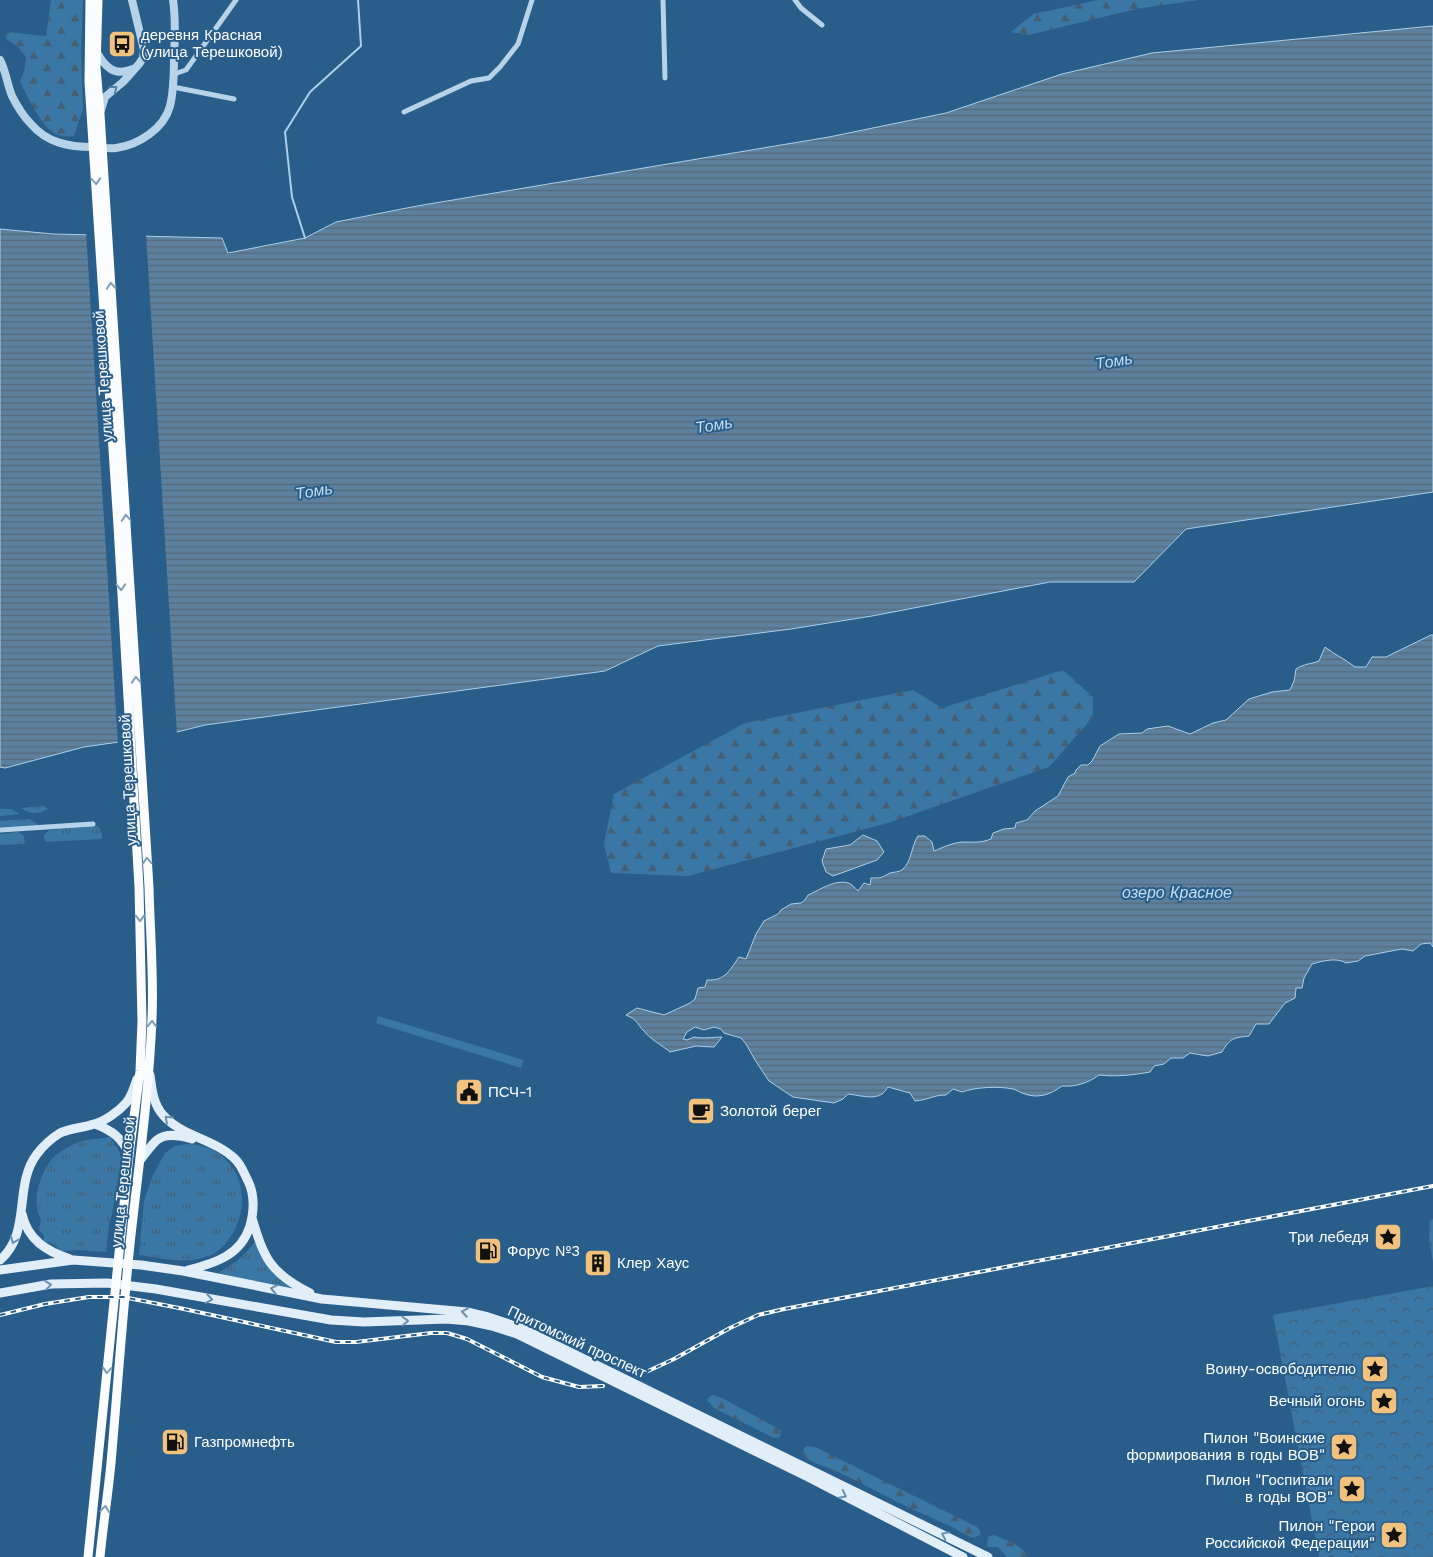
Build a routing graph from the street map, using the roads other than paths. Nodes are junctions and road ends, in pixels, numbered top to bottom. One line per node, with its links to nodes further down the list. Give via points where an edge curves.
1 (90, 0): 20 (main road, улица Терешковой, via 89,66)
2 (98, 0): 12 (main road, улица Терешковой)
3 (132, 0): 10 (street)
4 (138, 0): 10 (street)
5 (172, 0): 15 (street, via 175,12)
6 (236, 0): 15 (street, via 186,70)
7 (532, 0): 19 (street, via 518,44 489,78 471,81)
8 (663, 0): 16 (street)
9 (795, 0): 11 (street)
10 (136, 21): 14 (street, via 144,50 143,58)
11 (822, 25)
12 (96, 51): 14 (street, via 104,65 112,70 124,72); 20 (main road, улица Терешковой)
13 (0, 60): 17 (street, via 12,95 31,125 42,135 66,145 116,148 139,141 162,121 170,108)
14 (135, 68): 20 (street, one-way to 14, via 105,97)
15 (174, 74): 17 (street)
16 (665, 78)
17 (173, 87): 18 (street)
18 (234, 99)
19 (404, 112)
20 (96, 114): 23 (main road, улица Терешковой, one-way to 23, via 139,887); 23 (main road, улица Терешковой, one-way to 20, via 152,1018 149,887)
21 (93, 824): 22 (street)
22 (0, 830)
23 (145, 1072): 24 (main road, via 126,1104); 25 (main road, one-way to 23, via 172,1124 162,1114); 26 (main road, улица Терешковой); 27 (main road, улица Терешковой)
24 (95, 1124): 26 (main road, via 118,1136); 28 (main road, via 62,1132 37,1154 24,1182)
25 (210, 1143): 27 (main road, via 180,1136 162,1137); 29 (main road, via 234,1158 243,1170 250,1186)
26 (129, 1155): 38 (main road, улица Терешковой, one-way to 38)
27 (141, 1158): 39 (main road, улица Терешковой, one-way to 27)
28 (22, 1212): 30 (main road, one-way to 30, via 14,1242); 31 (main road, via 25,1225 36,1241 52,1253)
29 (252, 1218): 33 (main road, via 243,1242 233,1251 208,1265); 35 (main road, via 263,1252 275,1269 298,1287)
30 (0, 1260)
31 (73, 1260): 32 (main road, Притомский проспект); 33 (main road, Притомский проспект)
32 (0, 1270)
33 (183, 1271): 35 (main road, Притомский проспект, one-way to 33)
34 (0, 1293): 37 (main road, Притомский проспект, one-way to 37, via 52,1284 107,1283 331,1320)
35 (322, 1299): 36 (main road, Притомский проспект)
36 (370, 1303): 37 (main road, via 376,1314); 41 (main road, Притомский проспект, one-way to 36, via 521,1328 467,1312)
37 (364, 1322): 40 (main road, Притомский проспект, one-way to 40, via 446,1319 484,1324 517,1334)
38 (88, 1557)
39 (100, 1557)
40 (963, 1557)
41 (988, 1557)

